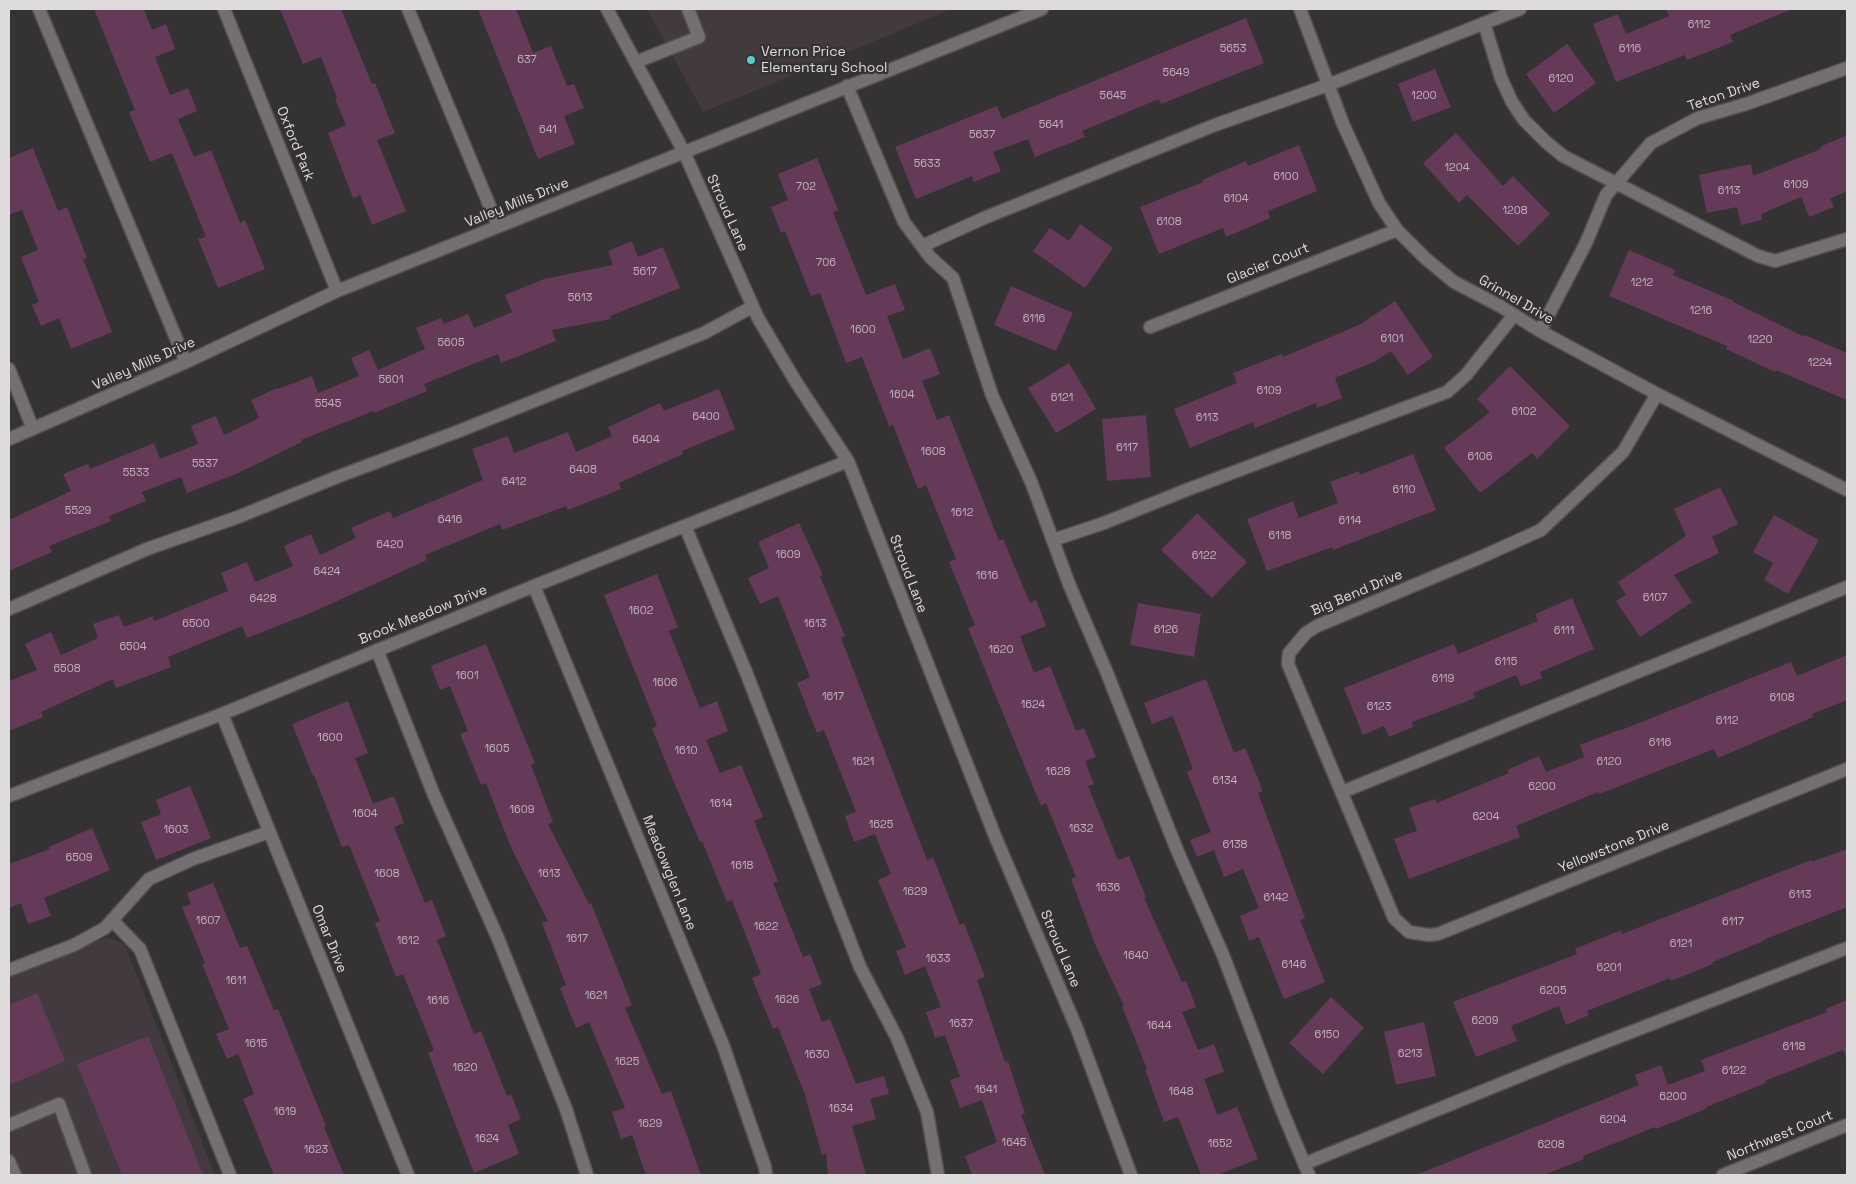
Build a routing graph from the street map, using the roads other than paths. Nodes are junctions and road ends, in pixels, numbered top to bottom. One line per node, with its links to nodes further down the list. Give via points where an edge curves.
1 (39, 9): 26 (street)
2 (224, 9): 21 (street, Oxford Park)
3 (408, 9): 17 (street)
4 (607, 9): 11 (street, Stroud Lane)
5 (688, 9): 11 (street, via 699,37)
6 (1042, 9): 9 (street, Valley Mills Drive)
7 (1300, 9): 13 (street, Grinnel Drive)
8 (1520, 9): 10 (street)
9 (1011, 14): 14 (street, Valley Mills Drive)
10 (1484, 23): 13 (street); 16 (street, via 1501,78 1524,120 1563,156)
11 (636, 62): 15 (street, Stroud Lane)
12 (1847, 68): 16 (street, Teton Drive, via 1698,118 1651,143)
13 (1328, 85): 18 (street, Grinnel Drive, via 1365,174); 20 (street, via 1197,133)
14 (847, 86): 15 (street, Valley Mills Drive); 20 (street, via 904,222)
15 (684, 152): 17 (street, Valley Mills Drive); 22 (street, Stroud Lane)
16 (1617, 182): 19 (street, via 1744,250 1775,261); 25 (street, Teton Drive, via 1606,196 1586,243)
17 (498, 226): 21 (street, Valley Mills Drive)
18 (1397, 230): 23 (street, Grinnel Drive, via 1454,282); 24 (street, Glacier Court)
19 (1847, 239)
20 (922, 246): 34 (street, via 953,278 992,395 1032,484)
21 (338, 291): 26 (street, Valley Mills Drive)
22 (752, 307): 31 (street, Stroud Lane); 37 (street, via 704,333 460,431 147,549)
23 (1514, 316): 25 (street, Grinnel Drive); 34 (street, via 1466,375 1447,392)
24 (1150, 327)
25 (1540, 331): 28 (street, Grinnel Drive)
26 (186, 362): 29 (street, Valley Mills Drive)
27 (9, 369): 29 (street)
28 (1657, 394): 32 (street, Grinnel Drive); 41 (street, Big Bend Drive, via 1623,452 1541,530 1317,626 1306,633 1290,652 1288,664)
29 (33, 429): 30 (street, Valley Mills Drive)
30 (9, 439)
31 (848, 461): 33 (street, Brook Meadow Drive); 59 (street, Stroud Lane, via 995,836 1077,1029)
32 (1847, 490)
33 (685, 526): 35 (street, Brook Meadow Drive); 58 (street, via 860,967 897,1038 928,1112)
34 (1052, 540): 51 (street, via 1173,841 1223,955)
35 (534, 586): 38 (street, Brook Meadow Drive); 57 (street, Meadowglen Lane, via 723,1045)
36 (1847, 588): 41 (street)
37 (9, 608)
38 (378, 650): 39 (street, Brook Meadow Drive); 56 (street, via 434,795 497,936 566,1110)
39 (222, 714): 42 (street, Brook Meadow Drive); 43 (street, Omar Drive)
40 (1847, 769): 44 (street, Yellowstone Drive, via 1438,934 1409,932)
41 (1342, 792): 44 (street, Big Bend Drive)
42 (9, 796)
43 (269, 832): 45 (street, via 193,859 149,879); 55 (street, Omar Drive)
44 (1394, 918)
45 (112, 920): 47 (street, via 105,928 74,944); 54 (street, via 140,948)
46 (1847, 948): 51 (street, via 1559,1060)
47 (9, 970)
48 (9, 1125): 53 (street, via 59,1104)
49 (1847, 1125): 60 (street, Northwest Court)
50 (9, 1161): 52 (street)
51 (1306, 1170)
52 (15, 1175)
53 (85, 1175)
54 (230, 1175)
55 (408, 1175)
56 (587, 1175)
57 (766, 1175)
58 (938, 1175)
59 (1131, 1175)
60 (1723, 1175)

